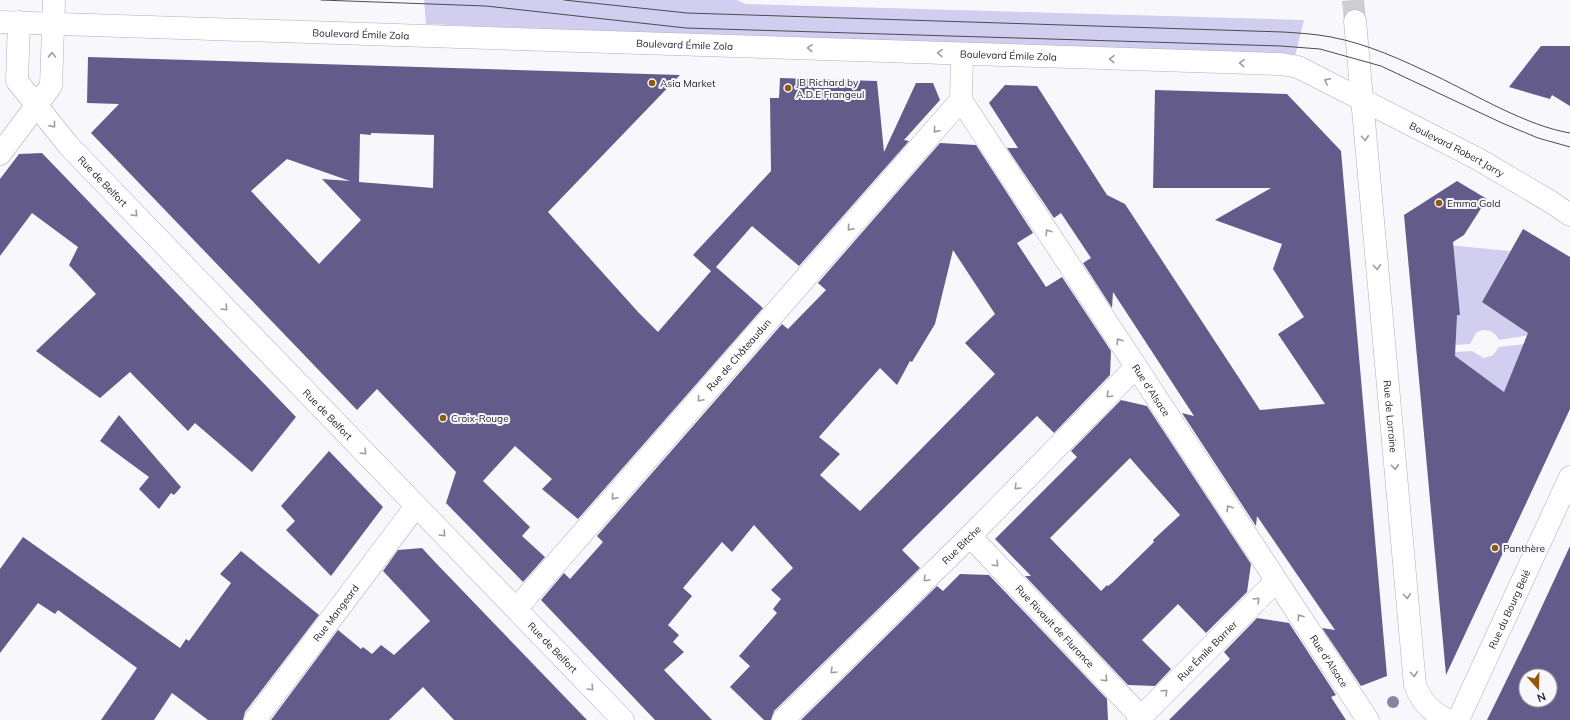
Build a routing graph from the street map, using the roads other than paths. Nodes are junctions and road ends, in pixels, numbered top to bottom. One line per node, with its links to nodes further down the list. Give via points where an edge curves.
1 (54, 0): 4 (street)
2 (1355, 21): 6 (street, Rue de Lorraine)
3 (10, 22): 4 (street, Boulevard Émile Zola); 8 (street, Rue de Belfort, via 17,81)
4 (54, 23): 5 (street, Boulevard Émile Zola, one-way to 4); 8 (street, one-way to 4, via 51,86)
5 (962, 54): 6 (street, Boulevard Émile Zola, one-way to 5, via 1298,67 1281,64); 7 (street)
6 (1362, 99): 10 (street, Boulevard Robert Jarry); 23 (street, Rue de Lorraine, one-way to 23, via 1415,685 1428,708)
7 (961, 100): 12 (street, Rue d'Alsace, one-way to 7); 17 (street, Rue de Châteaudun, one-way to 17)
8 (37, 105): 9 (street); 14 (street, Rue de Belfort, one-way to 14, via 70,146)
9 (0, 154)
10 (1561, 204): 11 (street, Boulevard Robert Jarry)
11 (1570, 215)
12 (1136, 367): 15 (street, Rue Bitche, one-way to 15); 16 (street, Rue d'Alsace, one-way to 12)
13 (1570, 477): 24 (street, Rue du Bourg Belé)
14 (416, 506): 17 (street, Rue de Belfort, one-way to 17); 19 (street, Rue Mangeard)
15 (970, 536): 18 (street, Rue Rivault de Flurance, one-way to 18); 21 (street, Rue Bitche, one-way to 21)
16 (1276, 581): 18 (street, Rue Émile Barrier, one-way to 16); 22 (street, Rue d'Alsace, one-way to 16)
17 (516, 609): 20 (street, Rue de Belfort, one-way to 20)
18 (1139, 718)
19 (255, 720)
20 (623, 720)
21 (784, 720)
22 (1368, 720)
23 (1447, 720)
24 (1458, 720)

